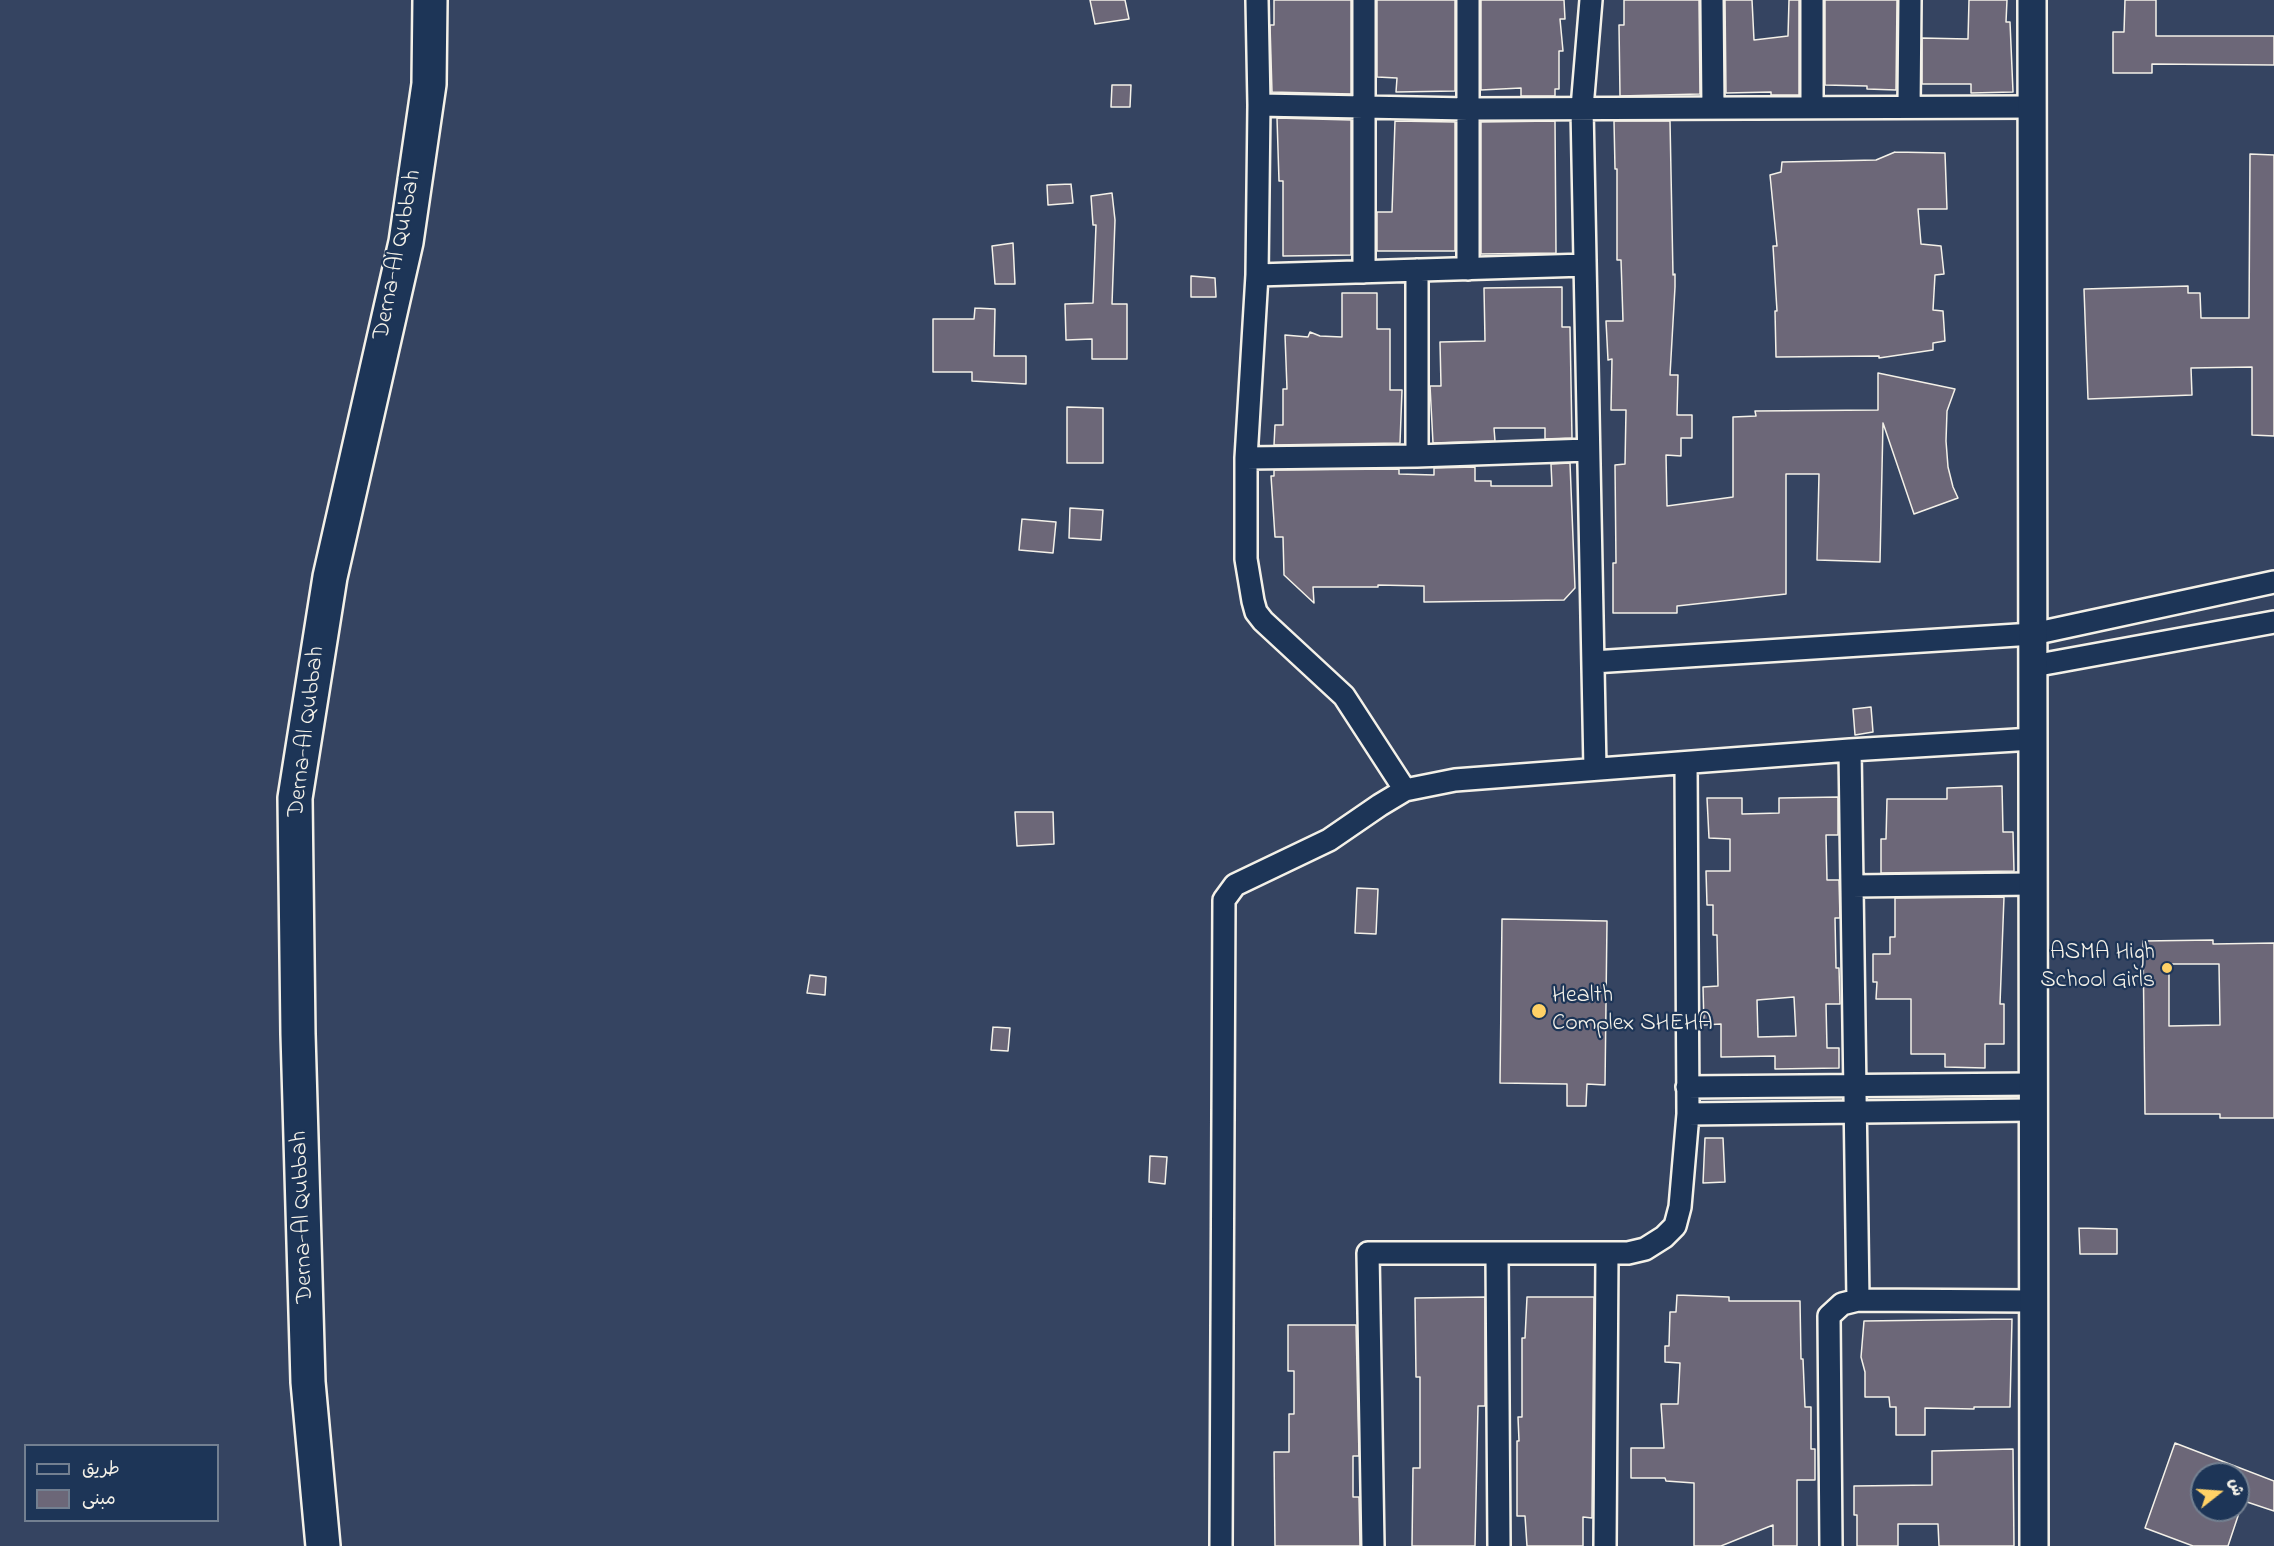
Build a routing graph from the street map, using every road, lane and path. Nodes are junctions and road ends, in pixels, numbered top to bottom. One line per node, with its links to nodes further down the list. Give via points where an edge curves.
1 (430, 0): 48 (main road, Derna-Al Qubbah, via 429,84 406,242 330,578 295,798 308,1382)
2 (1257, 0): 10 (street)
3 (1364, 0): 13 (street)
4 (1468, 0): 17 (street)
5 (1591, 0): 14 (street)
6 (1712, 0): 15 (street)
7 (1812, 0): 16 (street)
8 (1910, 0): 11 (street)
9 (2032, 0): 12 (street)
10 (1259, 105): 13 (street); 22 (street)
11 (1909, 107): 12 (street); 16 (street)
12 (2032, 107): 28 (street)
13 (1364, 108): 17 (street); 21 (street)
14 (1582, 108): 15 (street); 17 (street); 18 (street)
15 (1713, 108): 16 (street)
16 (1812, 108)
17 (1468, 109): 19 (street)
18 (1585, 265): 19 (street); 23 (street)
19 (1468, 269): 20 (street)
20 (1417, 270): 21 (street); 24 (street)
21 (1364, 272): 22 (street)
22 (1257, 275): 25 (street)
23 (1588, 450): 24 (street); 29 (street)
24 (1417, 456): 25 (street)
25 (1246, 458): 35 (street, via 1246,559 1256,612 1344,696)
26 (2274, 582): 28 (street)
27 (2274, 622): 30 (street)
28 (2033, 634): 29 (street); 30 (street)
29 (1593, 662): 34 (street)
30 (2033, 666): 31 (street)
31 (2033, 739): 32 (street); 36 (street)
32 (1850, 750): 33 (street); 37 (street)
33 (1686, 763): 34 (street); 39 (street)
34 (1595, 770): 35 (street, via 1455,780)
35 (1405, 790): 49 (street, via 1329,840 1235,885 1224,900)
36 (2033, 884): 37 (street); 40 (street)
37 (1852, 886): 38 (street)
38 (1855, 1085): 39 (street); 40 (street); 41 (street)
39 (1687, 1087): 42 (street)
40 (2033, 1097): 41 (street); 46 (street)
41 (1856, 1111): 42 (street); 45 (street)
42 (1688, 1114): 44 (street, via 1675,1226 1645,1249)
43 (1497, 1254): 44 (street); 50 (street, via 1368,1253); 51 (street)
44 (1607, 1254): 52 (street)
45 (1858, 1300): 46 (street); 53 (street, via 1842,1304 1829,1316)
46 (2034, 1301): 47 (street)
47 (2035, 1544)
48 (323, 1546)
49 (1221, 1546)
50 (1373, 1546)
51 (1499, 1546)
52 (1605, 1546)
53 (1831, 1546)

